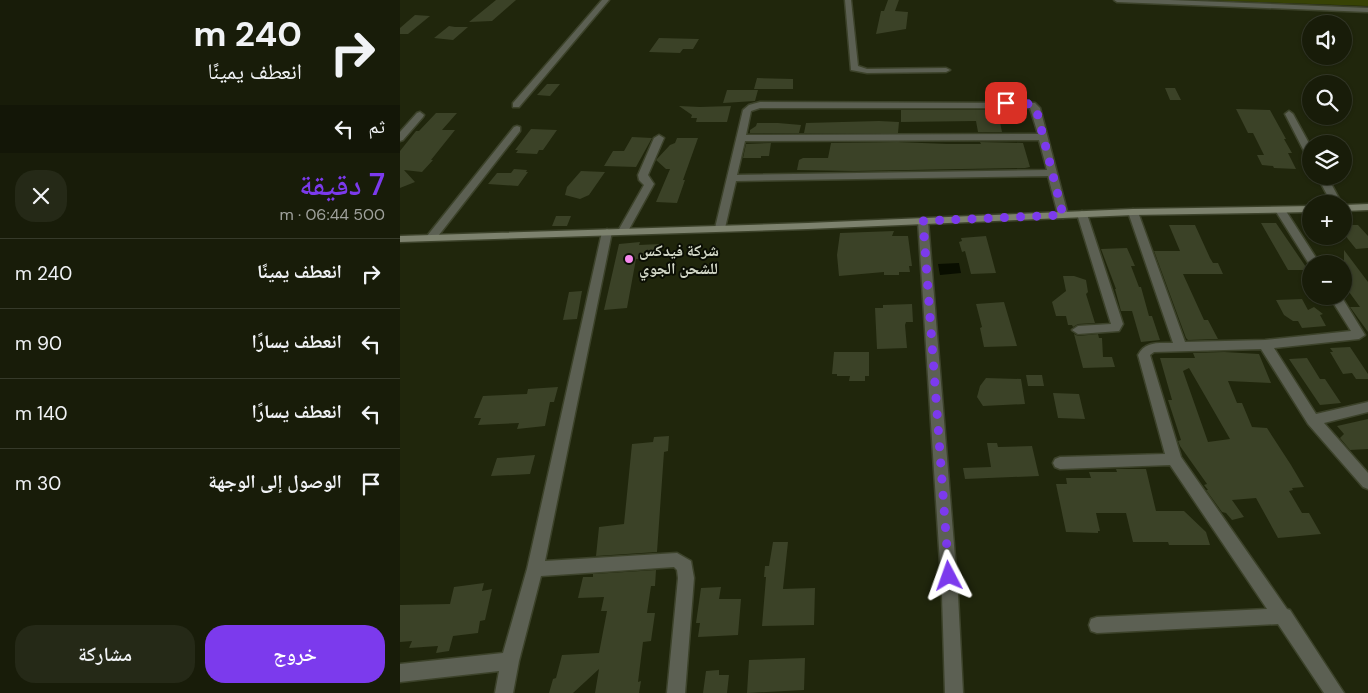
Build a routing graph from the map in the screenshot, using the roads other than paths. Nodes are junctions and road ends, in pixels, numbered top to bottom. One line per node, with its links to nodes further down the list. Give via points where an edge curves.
1 (606, 0): 6 (street)
2 (848, 0): 5 (street, via 854,68 867,71)
3 (1117, 0): 4 (street)
4 (1368, 10)
5 (946, 70)
6 (516, 105)
7 (1289, 114): 14 (street)
8 (420, 115): 11 (street)
9 (518, 129): 28 (street)
10 (1043, 137): 13 (street); 13 (street, via 1036,108 1024,103 760,105 747,110); 15 (street)
11 (400, 138)
12 (660, 138): 26 (street, via 643,175 649,184)
13 (740, 138): 16 (street)
14 (1302, 138)
15 (1052, 174): 16 (street); 23 (street)
16 (731, 178): 25 (street)
17 (1368, 206): 18 (street)
18 (1352, 207)
19 (1302, 209): 20 (street)
20 (1280, 210): 21 (street); 30 (street)
21 (1132, 212): 22 (street); 34 (street)
22 (1082, 214): 23 (street); 32 (street, via 1117,324 1109,329)
23 (1063, 215): 24 (street)
24 (923, 221): 25 (street); 47 (street)
25 (720, 228): 26 (street)
26 (623, 231): 27 (street)
27 (607, 232): 28 (street); 40 (street)
28 (431, 238): 29 (street)
29 (400, 239)
30 (1309, 255)
31 (1340, 305): 33 (street, via 1358,335)
32 (1078, 330)
33 (1265, 344): 34 (street); 36 (street)
34 (1180, 346): 37 (street, via 1152,348 1144,355)
35 (1368, 407): 36 (street)
36 (1313, 420): 39 (street)
37 (1174, 459): 38 (street); 41 (street)
38 (1060, 463)
39 (1368, 483)
40 (535, 569): 43 (street); 46 (street, via 677,560 685,566)
41 (1284, 616): 42 (street); 48 (street)
42 (1097, 625)
43 (510, 661): 44 (street); 45 (street)
44 (400, 672)
45 (504, 693)
46 (676, 693)
47 (954, 693)
48 (1335, 693)

